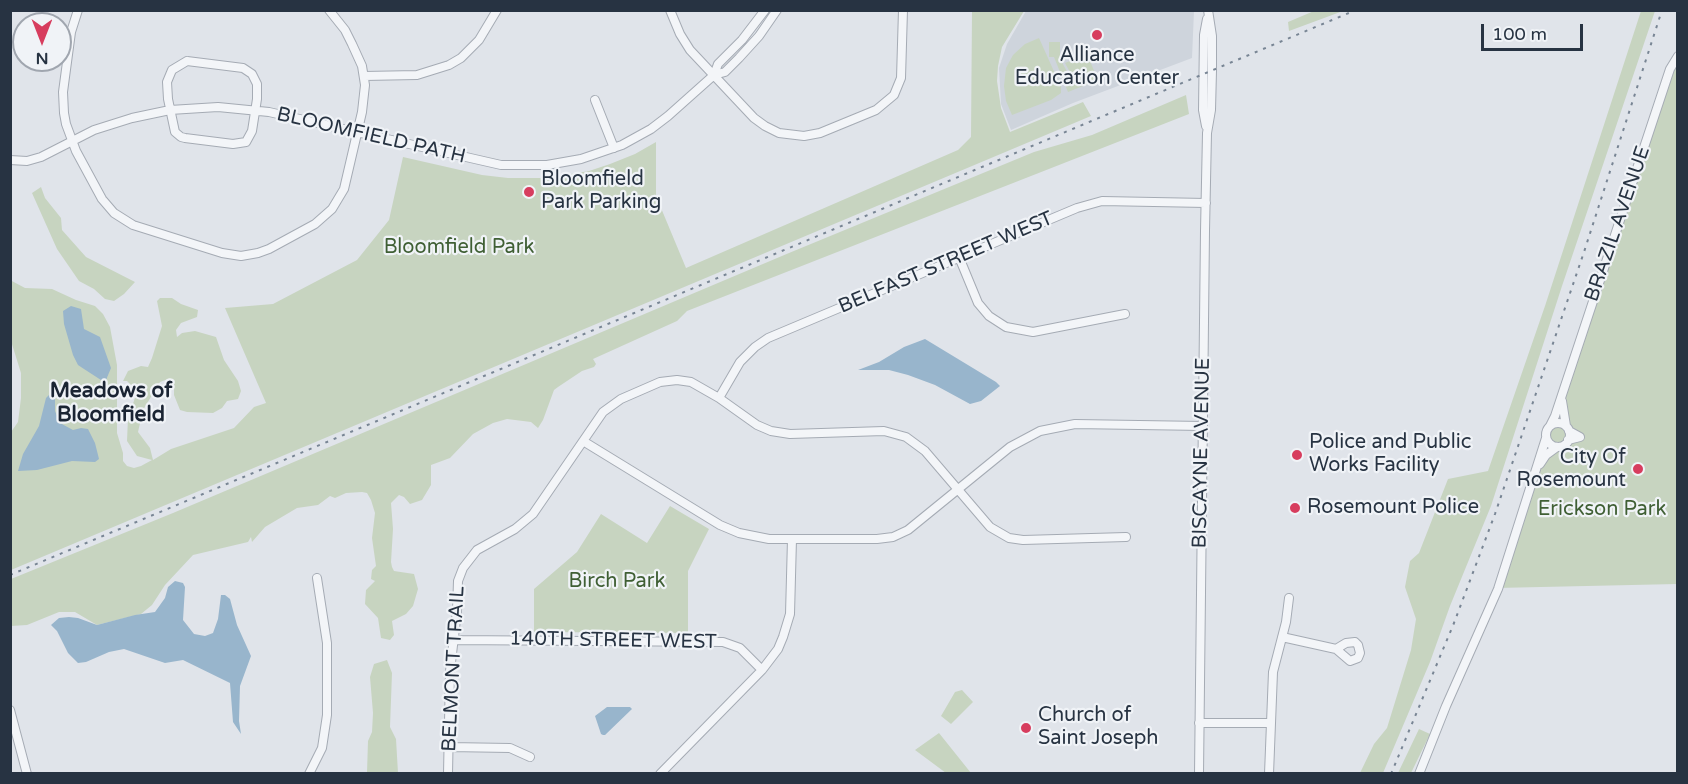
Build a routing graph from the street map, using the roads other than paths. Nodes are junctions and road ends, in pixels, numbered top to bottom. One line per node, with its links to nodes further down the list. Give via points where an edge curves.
1 (78, 10): 16 (street, via 63,92)
2 (329, 10): 11 (street, via 345,30)
3 (498, 10): 11 (street, via 479,39 449,65 417,75)
4 (670, 10): 10 (street, via 685,43)
5 (765, 10): 10 (street, BLOOMFIELD PATH, via 718,64)
6 (777, 10): 10 (street, BLOOMFIELD PATH, via 739,58 724,72)
7 (903, 10): 10 (street, via 901,78 894,95 876,110 820,133 789,135 765,126)
8 (1208, 12): 19 (street, BISCAYNE AVENUE, via 1212,60)
9 (1677, 56): 22 (street, BRAZIL AVENUE)
10 (714, 75): 17 (street, BLOOMFIELD PATH, via 658,124)
11 (364, 76): 15 (street, via 365,93)
12 (595, 100): 17 (street)
13 (170, 110): 14 (street, BLOOMFIELD PATH); 14 (street, via 173,129 181,137 238,144 251,136); 14 (street, via 169,76 176,66 187,61 248,71 257,84); 16 (street, BLOOMFIELD PATH, via 121,121)
14 (255, 110): 15 (street, BLOOMFIELD PATH)
15 (357, 133): 16 (street, via 344,189 332,209 315,224 269,249 241,255 211,250 123,220 102,199); 17 (street, BLOOMFIELD PATH, via 512,166 558,163)
16 (72, 140): 18 (street, BLOOMFIELD PATH, via 34,160)
17 (615, 148)
18 (10, 160)
19 (1206, 203): 20 (street, BELFAST STREET WEST, via 1094,203); 24 (street, BISCAYNE AVENUE)
20 (960, 257): 21 (street, via 978,303 1006,327 1033,332); 23 (street, BELFAST STREET WEST, via 761,342 740,362)
21 (1125, 314)
22 (1562, 393): 25 (street, BRAZIL AVENUE); 26 (street, BRAZIL AVENUE)
23 (719, 398): 28 (street, BELMONT TRAIL, via 691,382 660,382 609,407); 31 (street, BELMONT TRAIL, via 757,425 777,432 899,434 919,446)
24 (1203, 426): 31 (street, via 1075,424 1047,429 1010,447); 41 (street, BISCAYNE AVENUE)
25 (1550, 426): 26 (street, via 1556,423); 27 (street, BRAZIL AVENUE)
26 (1568, 432): 29 (street, BRAZIL AVENUE, via 1564,445)
27 (1546, 438): 29 (street); 30 (street, BRAZIL AVENUE)
28 (583, 441): 33 (street, via 730,530 758,538); 37 (street, BELMONT TRAIL, via 533,514 515,529 482,546 467,561 458,581)
29 (1557, 447): 30 (street, BRAZIL AVENUE)
30 (1538, 468): 51 (street, BRAZIL AVENUE, via 1498,589)
31 (958, 489): 32 (street, BELMONT TRAIL, via 990,527 1016,540); 33 (street, via 900,535 877,539)
32 (1126, 537)
33 (792, 539): 39 (street, via 787,626 778,649)
34 (317, 578): 46 (street, via 327,643 327,726 322,748)
35 (1289, 598): 36 (street)
36 (1282, 637): 38 (street); 42 (street, via 1273,672)
37 (453, 640): 39 (street, 140TH STREET WEST, via 723,642 740,648); 43 (street, BELMONT TRAIL)
38 (1336, 649)
39 (762, 670): 48 (street)
40 (10, 710): 45 (street)
41 (1199, 723): 42 (street); 49 (street, BISCAYNE AVENUE)
42 (1270, 723): 50 (street)
43 (448, 747): 44 (street, via 510,748); 47 (street, BELMONT TRAIL)
44 (530, 758)
45 (27, 774)
46 (309, 774)
47 (448, 774)
48 (660, 774)
49 (1199, 774)
50 (1269, 774)
51 (1419, 774)

